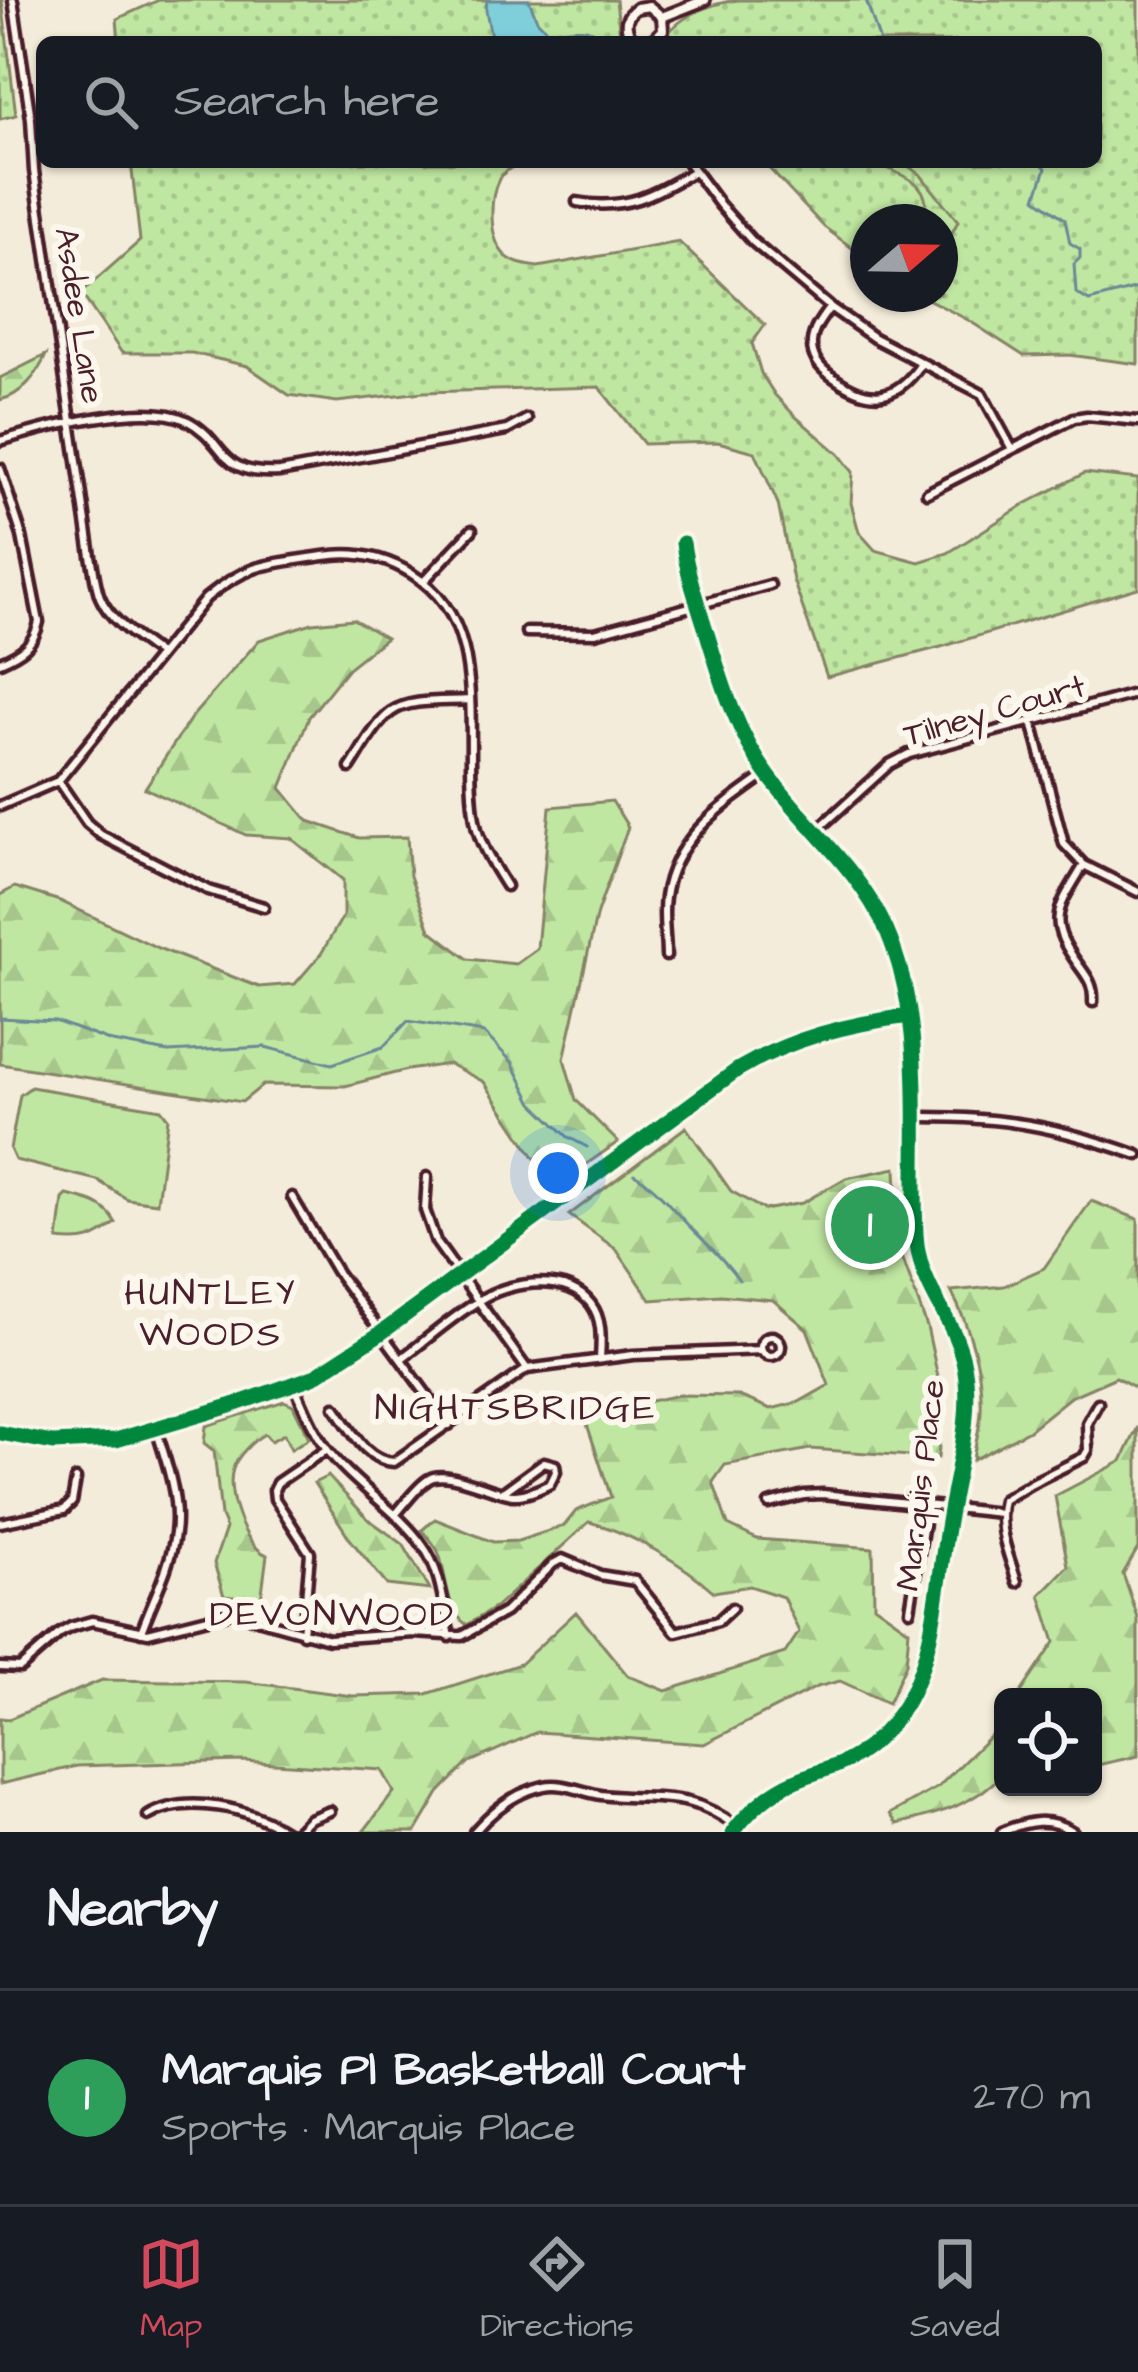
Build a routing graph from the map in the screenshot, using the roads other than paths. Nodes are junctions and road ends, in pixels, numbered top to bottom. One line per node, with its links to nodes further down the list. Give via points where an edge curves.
1 (13, 0): 14 (street, Asdee Lane)
2 (705, 0): 4 (street)
3 (635, 4): 4 (street); 5 (street, via 626,22)
4 (662, 17): 6 (street)
5 (630, 36)
6 (657, 36)
7 (692, 168): 8 (street)
8 (694, 171): 9 (street, via 641,200); 10 (street, via 752,242)
9 (577, 202)
10 (830, 307): 11 (street); 11 (street, via 816,326 813,352 820,368 853,391 890,392)
11 (922, 362): 16 (street, via 982,394)
12 (527, 419): 14 (street, via 507,430 259,474 228,461 185,419 134,413)
13 (1138, 421): 16 (street, via 1074,418)
14 (73, 423): 15 (street); 25 (street, Asdee Lane, via 100,597)
15 (0, 442)
16 (1012, 449): 18 (street)
17 (0, 468): 26 (street, via 39,622 26,649)
18 (927, 493)
19 (472, 530): 21 (street)
20 (682, 543): 23 (street, Marquis Place)
21 (424, 581): 25 (street, via 393,562 349,552 252,568 206,598); 28 (street, via 457,622)
22 (770, 585): 23 (street)
23 (698, 605): 24 (street, via 595,633); 31 (street, Marquis Place, via 736,720)
24 (526, 632)
25 (159, 654): 32 (street)
26 (0, 662)
27 (1138, 693): 29 (street, Tilney Court)
28 (469, 700): 30 (street, via 393,710); 36 (street, via 476,825)
29 (1032, 722): 34 (street, Tilney Court, via 909,754); 35 (street, via 1060,834)
30 (350, 768)
31 (767, 774): 34 (street, Marquis Place); 39 (street, via 707,819 677,860 665,898)
32 (58, 781): 33 (street); 38 (street, via 101,835 208,890)
33 (0, 806)
34 (816, 830): 41 (street, Marquis Place, via 876,909)
35 (1084, 865): 37 (street); 40 (street, via 1058,919 1061,941 1090,980)
36 (506, 886)
37 (1138, 892)
38 (264, 908)
39 (666, 956)
40 (1094, 1002)
41 (909, 1016): 42 (street, Marquis Place); 46 (street, via 826,1031 753,1061)
42 (914, 1117): 43 (street, via 1017,1121); 64 (street, Marquis Place, via 917,1247 966,1378)
43 (1138, 1155)
44 (427, 1178): 46 (street, via 430,1226)
45 (292, 1197): 48 (street)
46 (459, 1275): 47 (street); 48 (street)
47 (479, 1302): 50 (street); 51 (street, via 530,1285 577,1292 596,1313); 52 (street)
48 (381, 1333): 50 (street); 53 (street)
49 (761, 1350): 51 (street)
50 (401, 1359): 56 (street)
51 (600, 1359): 52 (street)
52 (527, 1369): 56 (street)
53 (295, 1384): 57 (street); 59 (street)
54 (1098, 1403): 65 (street, via 1087,1423 1087,1454 1007,1496)
55 (335, 1407): 56 (street, via 370,1454 387,1462)
56 (448, 1425)
57 (157, 1429): 58 (street, via 77,1444); 71 (street, via 176,1528)
58 (0, 1434)
59 (327, 1449): 66 (street); 72 (street, via 274,1490 310,1553)
60 (76, 1480): 67 (street, via 64,1510)
61 (503, 1492): 61 (street, via 544,1462 555,1466 546,1487); 66 (street, via 437,1476)
62 (769, 1504): 63 (street, via 823,1494)
63 (927, 1504): 64 (street); 70 (street)
64 (950, 1506): 65 (street); 77 (street, Marquis Place, via 929,1636 907,1702 862,1752 777,1790)
65 (1000, 1513): 68 (street)
66 (395, 1515): 73 (street, via 426,1549)
67 (0, 1523)
68 (1017, 1582)
69 (732, 1608): 73 (street, via 718,1621 676,1632 634,1581 562,1559 505,1612)
70 (910, 1610)
71 (141, 1632): 72 (street, via 232,1612); 74 (street, via 81,1623 20,1668)
72 (303, 1634): 73 (street)
73 (451, 1637)
74 (0, 1667)
75 (330, 1811): 79 (street)
76 (148, 1816): 78 (street, via 171,1805 227,1808)
77 (735, 1830): 80 (street, via 679,1799 555,1785 505,1802)
78 (286, 1832)
79 (296, 1832)
80 (474, 1832)
81 (1002, 1832): 82 (street, via 1038,1821)
82 (1073, 1832)

